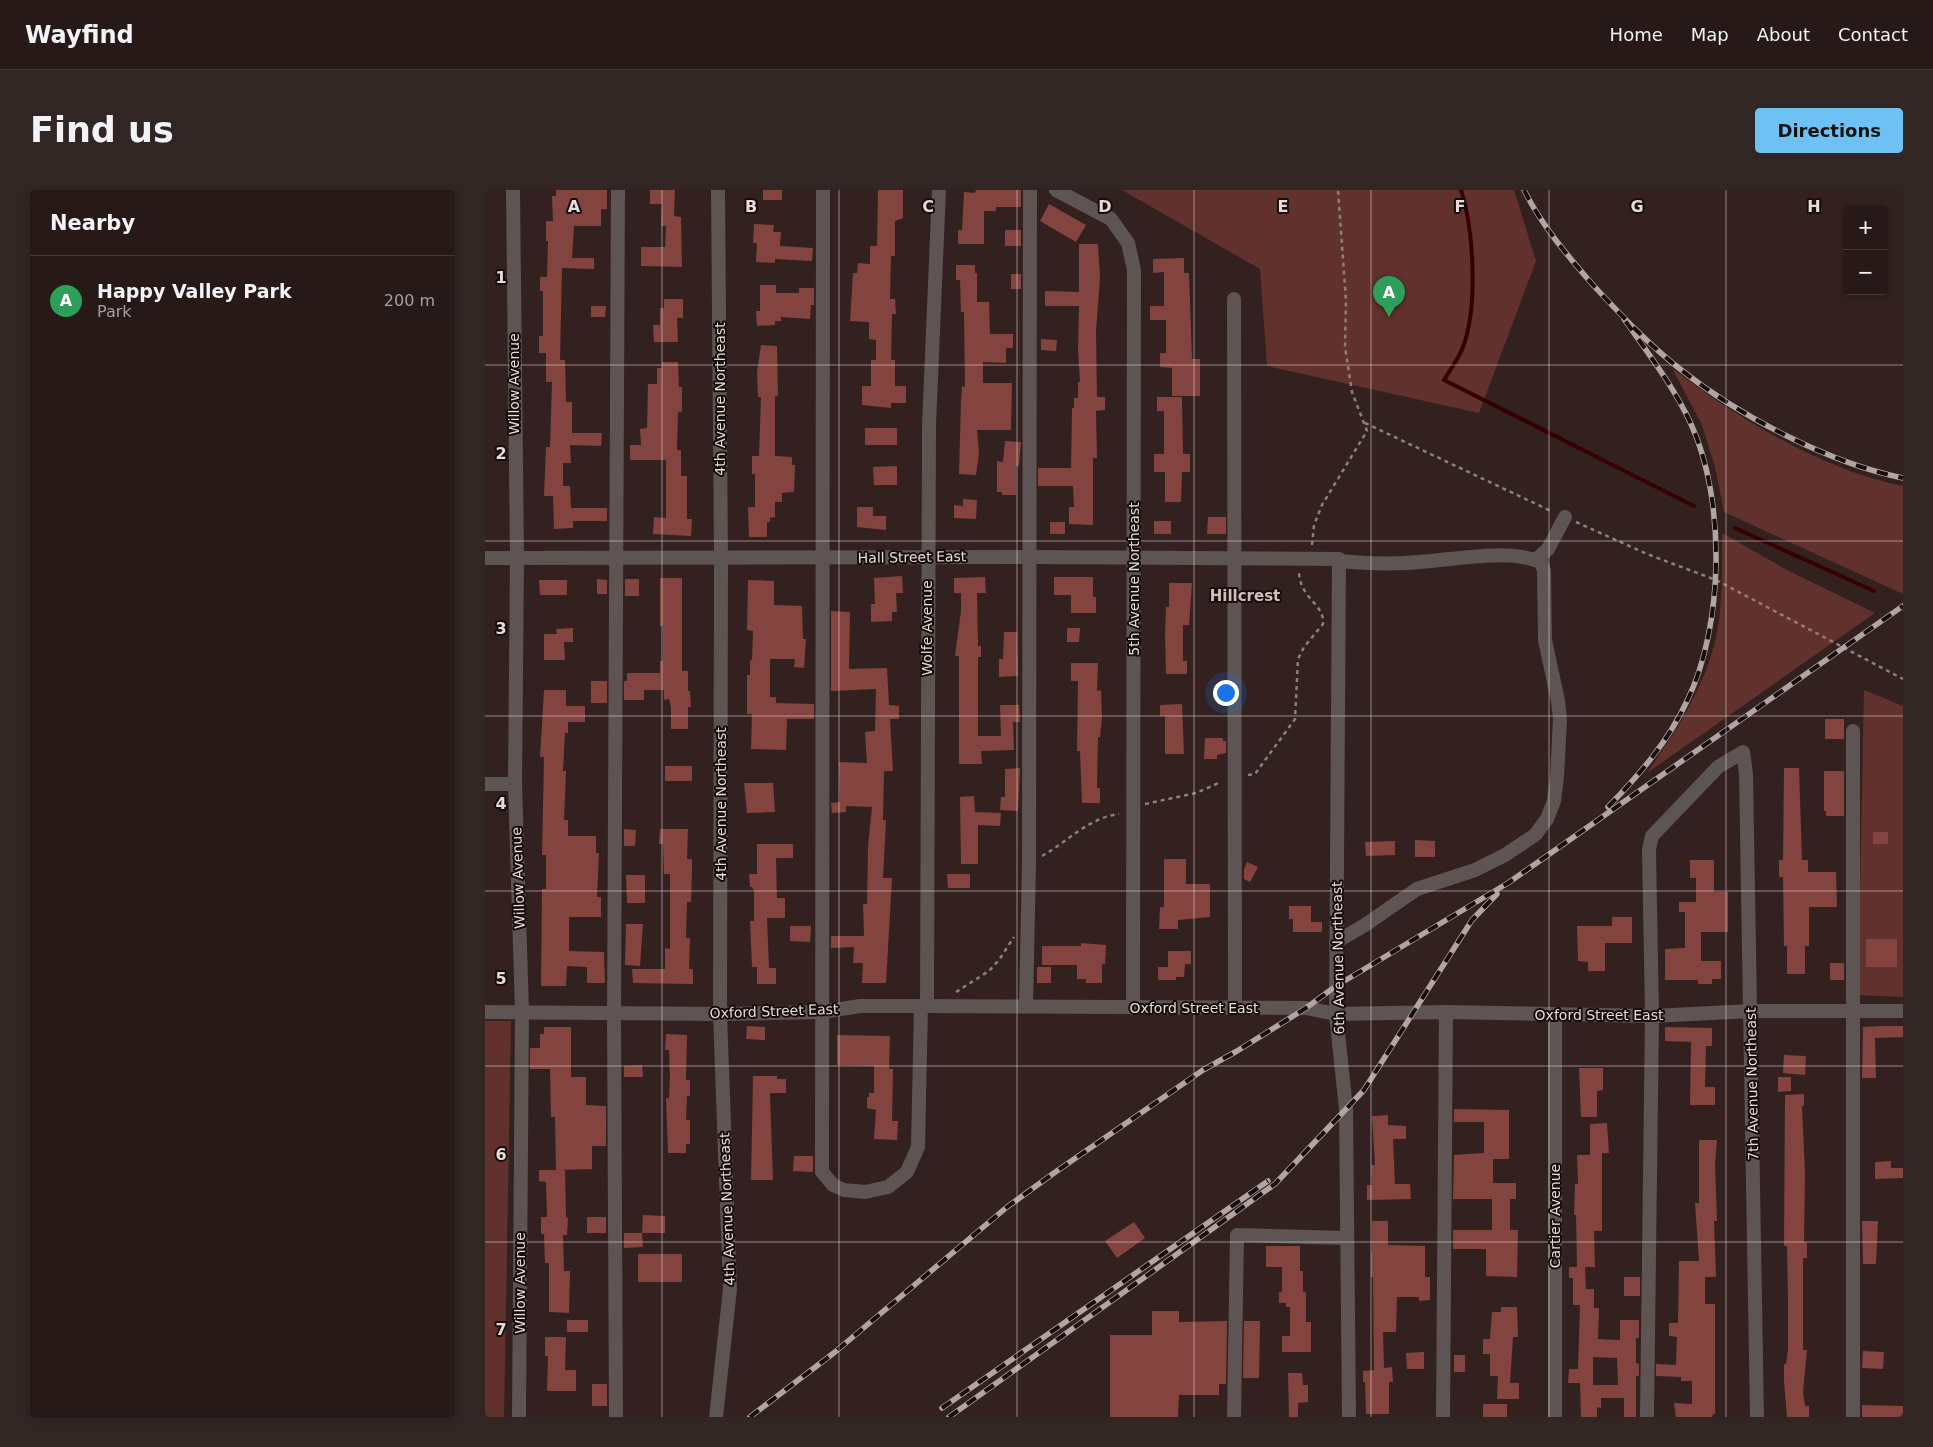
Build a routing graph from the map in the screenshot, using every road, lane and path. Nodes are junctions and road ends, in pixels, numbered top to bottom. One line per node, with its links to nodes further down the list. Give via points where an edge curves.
1 (513, 190): 15 (street, Willow Avenue)
2 (618, 190): 16 (street)
3 (718, 190): 17 (street, 4th Avenue Northeast)
4 (823, 190): 18 (street, Wolfe Avenue)
5 (939, 190): 13 (street, Wolfe Avenue)
6 (1030, 190): 12 (street)
7 (1056, 190): 19 (street, 5th Avenue Northeast, via 1111,219 1128,243 1134,270)
8 (1338, 190): 10 (path, via 1346,301 1345,347 1352,392)
9 (1234, 299): 20 (street)
10 (1365, 423): 11 (path); 21 (path, via 1367,431 1322,505)
11 (1565, 517): 23 (street, via 1548,549); 24 (path, via 1715,580)
12 (1029, 556): 13 (street, Hall Street East); 19 (street, Hall Street East); 30 (street)
13 (927, 557): 18 (street, Hall Street East); 34 (street, Wolfe Avenue)
14 (485, 558): 15 (street, Hall Street East)
15 (517, 558): 16 (street, Hall Street East); 28 (street, Willow Avenue)
16 (616, 558): 17 (street, Hall Street East); 45 (street)
17 (721, 558): 18 (street, Hall Street East); 46 (street, 4th Avenue Northeast)
18 (823, 558): 42 (street, Wolfe Avenue)
19 (1135, 558): 20 (street, Hall Street East); 29 (street, 5th Avenue Northeast)
20 (1235, 559): 21 (street, Hall Street East); 26 (street)
21 (1309, 559): 22 (street, Hall Street East); 26 (path, via 1299,571 1299,583 1320,611 1323,624 1298,659 1295,719 1255,774)
22 (1339, 560): 23 (street, Hall Street East, via 1405,564 1507,555); 32 (street, 6th Avenue Northeast)
23 (1536, 560): 32 (street, via 1541,562 1544,571 1545,640 1560,719 1554,801 1547,819 1535,835 1499,858 1475,870 1417,889)
24 (1903, 679)
25 (1853, 731): 44 (street)
26 (1236, 776): 29 (path, via 1182,797); 37 (street)
27 (485, 784): 28 (street)
28 (515, 784): 41 (street, Willow Avenue)
29 (1134, 806): 30 (path, via 1094,822); 36 (street, 5th Avenue Northeast)
30 (1029, 863): 31 (street)
31 (1027, 919): 33 (path, via 989,971); 35 (street)
32 (1336, 942): 47 (street, 6th Avenue Northeast)
33 (953, 994)
34 (924, 1006): 35 (street, Oxford Street East); 42 (street, Oxford Street East, via 860,1006); 42 (street, Wolfe Avenue, via 918,1147 907,1172 888,1187 865,1192 844,1190 833,1185 822,1172)
35 (1027, 1006): 36 (street, Oxford Street East)
36 (1133, 1008): 37 (street, Oxford Street East)
37 (1235, 1008): 47 (street, Oxford Street East, via 1307,1008)
38 (1752, 1011): 44 (street, Oxford Street East); 49 (street, Oxford Street East); 49 (street, 7th Avenue Northeast, via 1743,752 1718,767 1652,836 1649,849); 59 (street, 7th Avenue Northeast)
39 (1903, 1011): 44 (street, Oxford Street East)
40 (485, 1012): 41 (street, Oxford Street East)
41 (522, 1012): 45 (street, Oxford Street East); 51 (street, Willow Avenue)
42 (822, 1012): 46 (street, Oxford Street East)
43 (1446, 1012): 47 (street, Oxford Street East); 48 (street, Oxford Street East); 56 (street)
44 (1851, 1012): 60 (street)
45 (614, 1014): 46 (street, Oxford Street East); 52 (street)
46 (720, 1014): 53 (street, 4th Avenue Northeast, via 730,1289)
47 (1336, 1014): 50 (street, 6th Avenue Northeast, via 1346,1109)
48 (1555, 1015): 49 (street, Oxford Street East); 57 (street, Cartier Avenue)
49 (1652, 1016): 58 (street)
50 (1347, 1238): 54 (street, via 1237,1234); 55 (street, 6th Avenue Northeast)
51 (519, 1417)
52 (616, 1417)
53 (716, 1417)
54 (1234, 1417)
55 (1349, 1417)
56 (1443, 1417)
57 (1555, 1417)
58 (1647, 1417)
59 (1757, 1417)
60 (1853, 1417)

